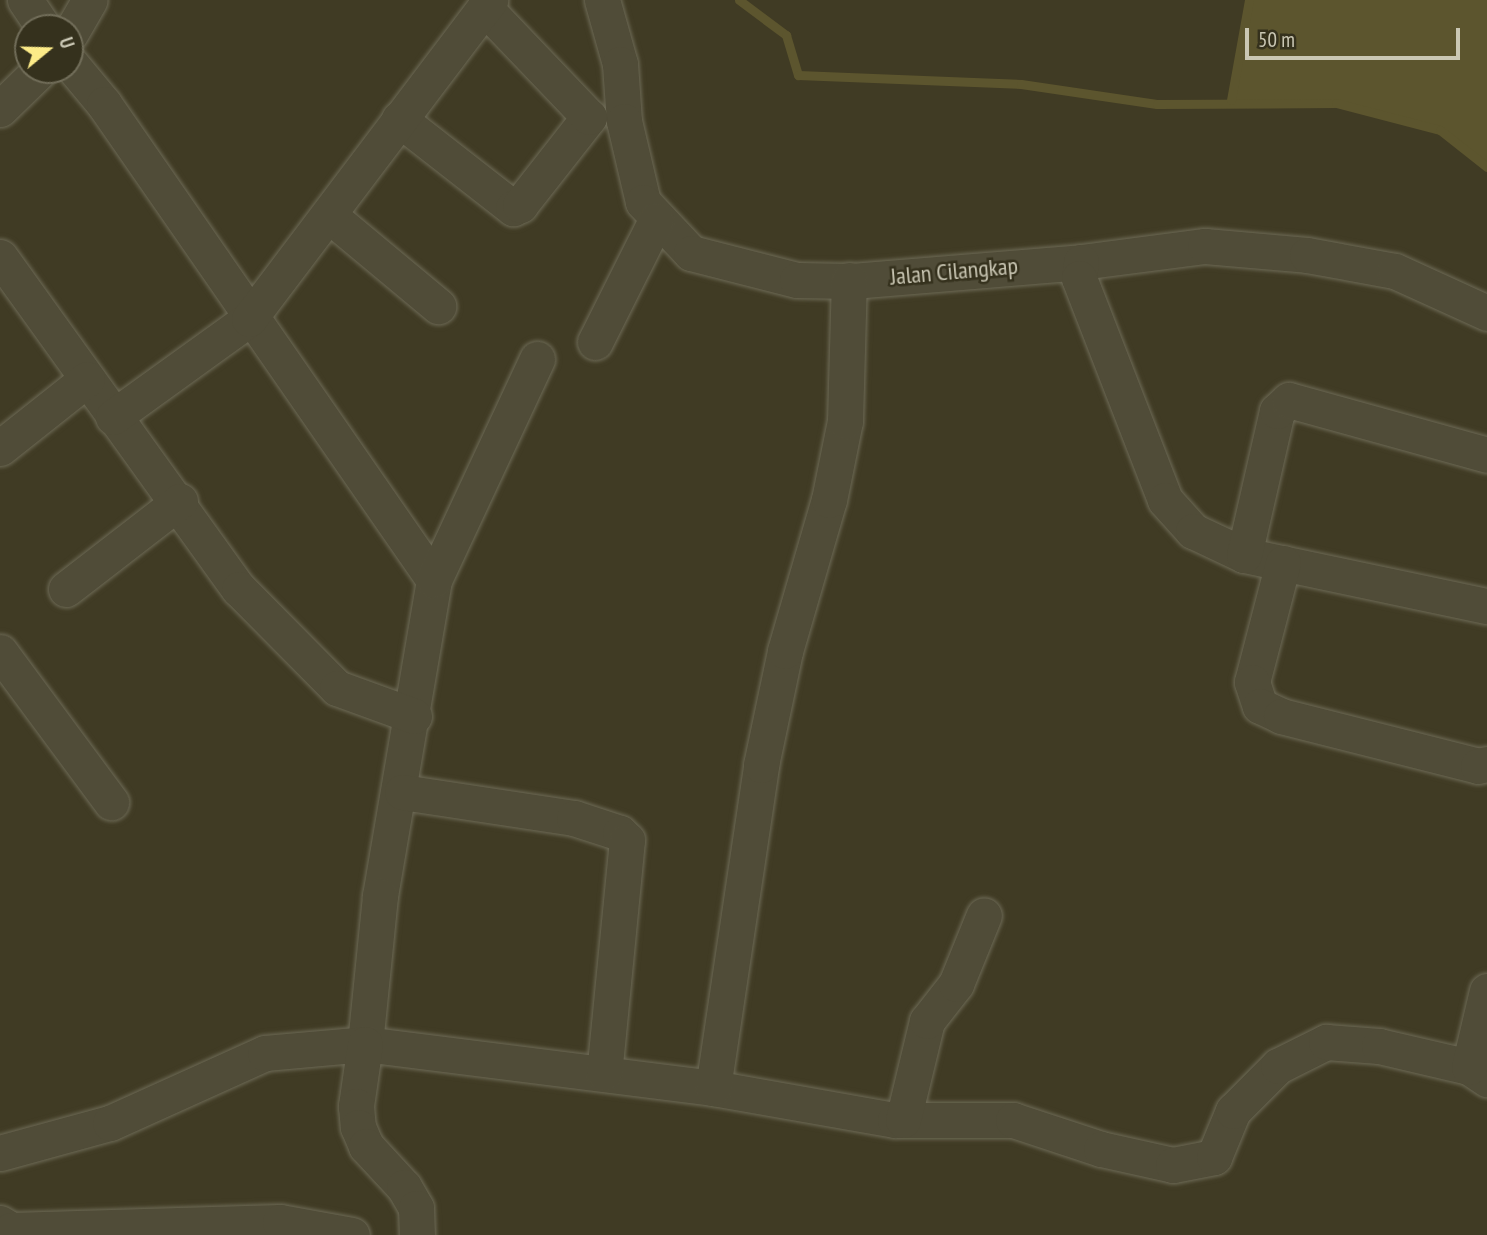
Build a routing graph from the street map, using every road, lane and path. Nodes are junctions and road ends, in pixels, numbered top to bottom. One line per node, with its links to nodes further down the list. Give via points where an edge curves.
1 (601, 0): 8 (street, Jalan Cilangkap, via 620,64 624,121 635,173 643,202)
2 (487, 4): 6 (street); 6 (street, via 589,117 513,208)
3 (84, 80): 14 (street)
4 (25, 84): 5 (street)
5 (0, 108)
6 (399, 119): 7 (street)
7 (330, 216): 12 (street); 14 (street)
8 (656, 220): 11 (street, Jalan Cilangkap, via 691,253 722,264 797,280); 15 (street)
9 (0, 257): 17 (street)
10 (1081, 262): 11 (street, Jalan Cilangkap); 13 (street, Jalan Cilangkap, via 1205,247 1307,254 1395,271); 22 (street, via 1079,278 1165,500 1193,531)
11 (849, 280): 37 (street, via 845,421 829,500 785,651 761,765)
12 (438, 306)
13 (1487, 313)
14 (249, 319): 18 (street); 24 (street)
15 (595, 342)
16 (537, 359): 24 (street)
17 (87, 379): 18 (street); 19 (street)
18 (113, 417): 21 (street)
19 (0, 448)
20 (1487, 456): 22 (street, via 1289,400 1277,411)
21 (180, 501): 25 (street); 28 (street, via 239,589 318,673 363,701)
22 (1244, 555): 23 (street)
23 (1283, 563): 26 (street); 29 (street, via 1252,682 1260,706 1281,716 1478,766)
24 (434, 580): 28 (street)
25 (66, 589)
26 (1487, 606)
27 (0, 652): 31 (street)
28 (414, 716): 30 (street)
29 (1487, 764)
30 (402, 792): 34 (street, via 380,896); 35 (street, via 574,818 620,833 627,840)
31 (111, 802)
32 (984, 915): 38 (street, via 956,984 927,1021)
33 (1487, 990): 36 (street)
34 (365, 1044): 35 (street); 39 (street, via 265,1053 110,1123); 43 (street, via 356,1105 358,1127 366,1146 404,1187 416,1208)
35 (604, 1073): 37 (street)
36 (1478, 1073): 38 (street, via 1379,1046 1326,1042 1278,1066 1233,1111 1214,1157 1173,1165 1101,1149 1013,1120)
37 (713, 1088): 38 (street)
38 (903, 1120)
39 (0, 1153)
40 (0, 1223): 41 (street, via 11,1230 280,1222)
41 (352, 1235)
42 (410, 1235): 43 (street)
43 (417, 1235)

